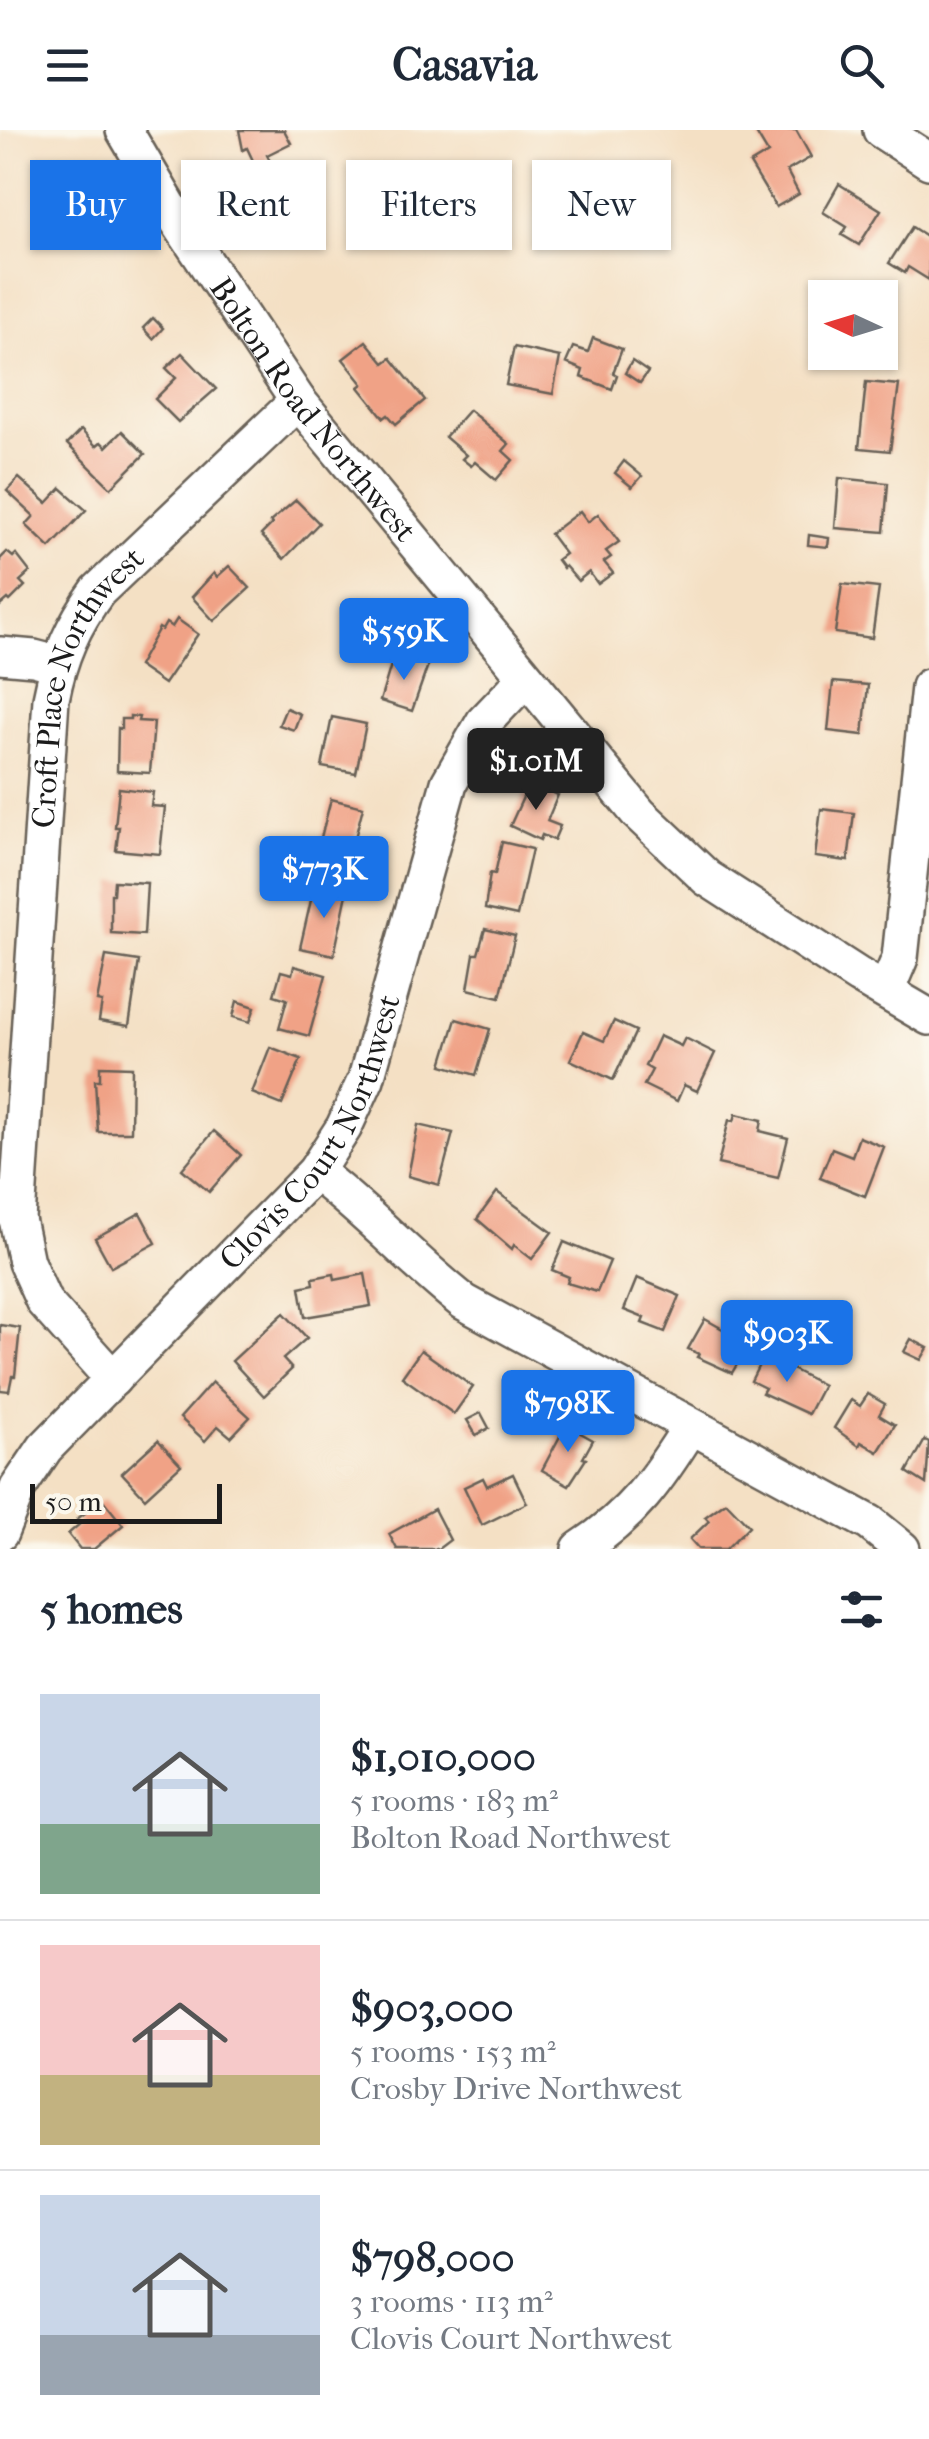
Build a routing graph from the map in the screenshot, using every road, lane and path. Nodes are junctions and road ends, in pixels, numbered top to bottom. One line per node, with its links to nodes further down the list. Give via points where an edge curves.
1 (124, 130): 4 (street, Bolton Road Northwest)
2 (881, 130): 3 (street)
3 (929, 161)
4 (298, 400): 6 (street, Croft Place Northwest, via 98,591); 7 (street, Bolton Road Northwest)
5 (0, 655): 6 (street)
6 (57, 664): 13 (street, Croft Place Northwest, via 17,1219 44,1302)
7 (526, 678): 10 (street, Bolton Road Northwest, via 639,814 707,878); 12 (street, Clovis Court Northwest, via 484,722 449,783 366,1078)
8 (929, 687): 9 (street)
9 (926, 740): 10 (street, via 900,958)
10 (886, 991): 11 (street, Bolton Road Northwest)
11 (929, 1017)
12 (315, 1172): 13 (street, Clovis Court Northwest); 14 (street, via 464,1302)
13 (113, 1378): 15 (street, Clovis Court Northwest, via 45,1448 18,1488)
14 (691, 1426): 16 (street, via 655,1484); 17 (street, via 870,1523)
15 (0, 1533)
16 (580, 1549)
17 (902, 1549)

